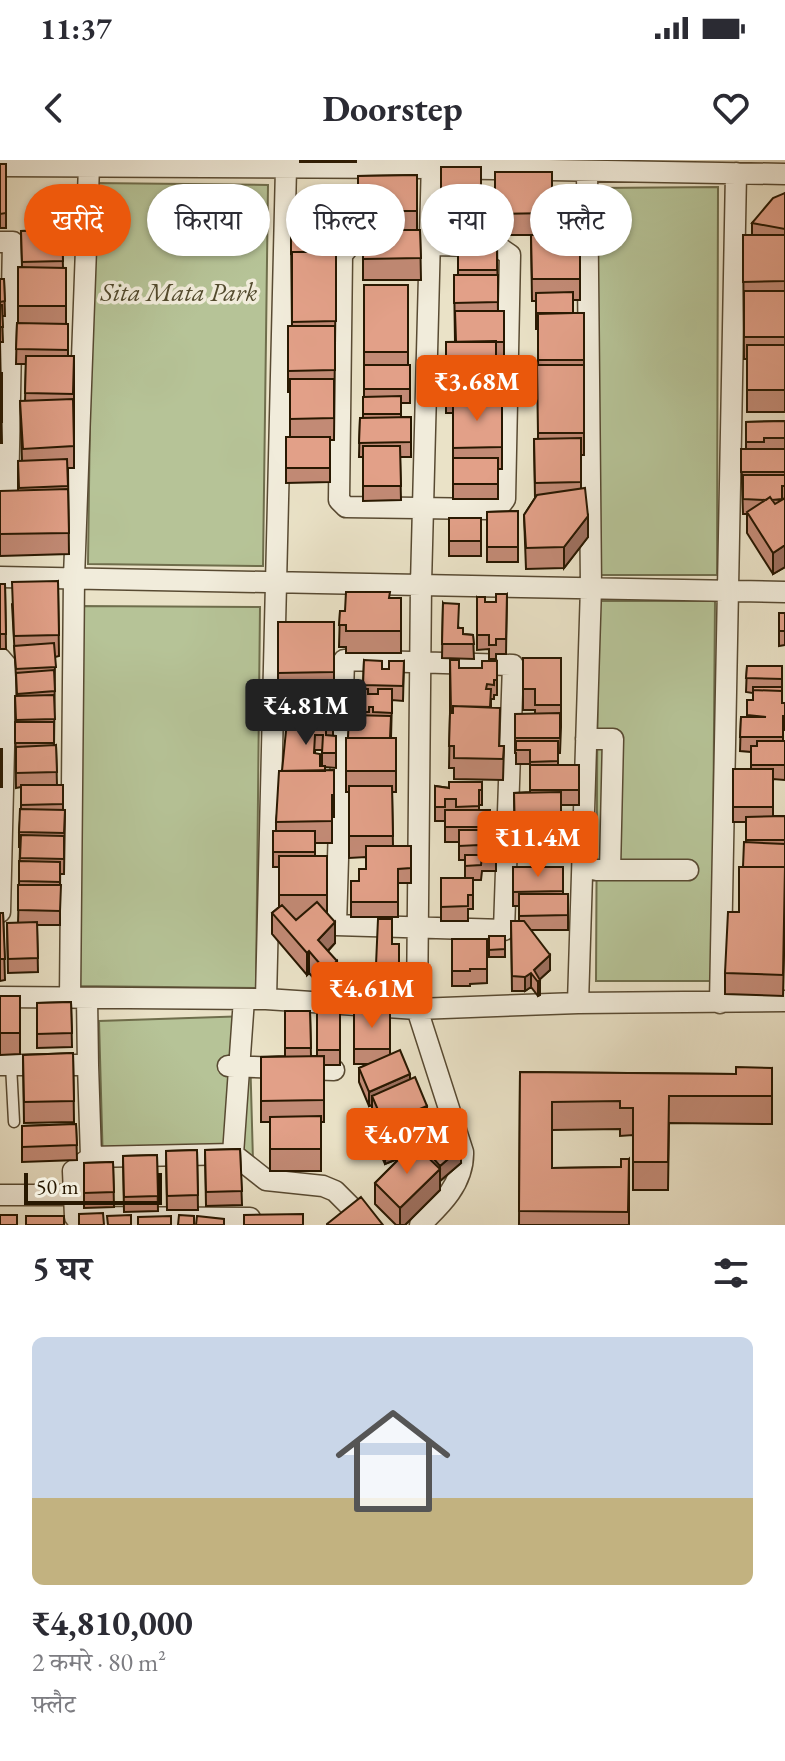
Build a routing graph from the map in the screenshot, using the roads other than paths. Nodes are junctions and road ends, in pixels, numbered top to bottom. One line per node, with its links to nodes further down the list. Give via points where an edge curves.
1 (205, 164): 4 (street); 5 (street)
2 (432, 164): 5 (street); 6 (street); 9 (street)
3 (0, 166): 4 (street)
4 (89, 166): 17 (street, via 74,370)
5 (286, 168): 18 (street)
6 (587, 171): 7 (street); 20 (street)
7 (736, 173): 8 (street); 21 (street)
8 (785, 174)
9 (431, 184)
10 (0, 242): 14 (street, via 13,242 18,370 8,498)
11 (421, 247): 15 (street, via 351,244 344,250 337,495 346,507)
12 (429, 256): 15 (street)
13 (509, 256): 15 (street, via 505,499 489,509)
14 (0, 498)
15 (424, 508): 19 (street)
16 (0, 577): 17 (street)
17 (74, 578): 18 (street); 34 (street, via 63,792)
18 (276, 582): 19 (street); 36 (street)
19 (421, 584): 20 (street); 24 (street)
20 (591, 587): 21 (street); 25 (street)
21 (728, 590): 22 (street); 39 (street)
22 (785, 592)
23 (0, 658): 31 (street, via 6,665 10,789)
24 (420, 663): 32 (street); 32 (street, via 344,660 336,925); 32 (street, via 513,665 504,930)
25 (586, 739): 26 (street); 27 (street, via 613,739)
26 (584, 804): 27 (street); 28 (street)
27 (611, 805): 29 (street)
28 (582, 870): 29 (street); 38 (street)
29 (610, 870): 30 (street)
30 (688, 870)
31 (0, 912)
32 (418, 926): 40 (street)
33 (0, 997): 34 (street)
34 (78, 998): 35 (street); 42 (street)
35 (244, 999): 36 (street); 43 (street)
36 (266, 999): 40 (street)
37 (785, 1001): 39 (street)
38 (578, 1003): 39 (street); 40 (street)
39 (720, 1003)
40 (417, 1009): 52 (street, via 463,1152 461,1172 445,1201)
41 (6, 1065): 42 (street); 45 (lane)
42 (88, 1065): 47 (street)
43 (234, 1067): 44 (street); 46 (street)
44 (334, 1070)
45 (14, 1122)
46 (233, 1154): 47 (street); 51 (street, via 266,1180 335,1191)
47 (91, 1157): 49 (street, via 73,1171)
48 (0, 1195): 49 (street)
49 (74, 1195): 50 (street, via 75,1217)
50 (250, 1218)
51 (369, 1225)
52 (420, 1225)

